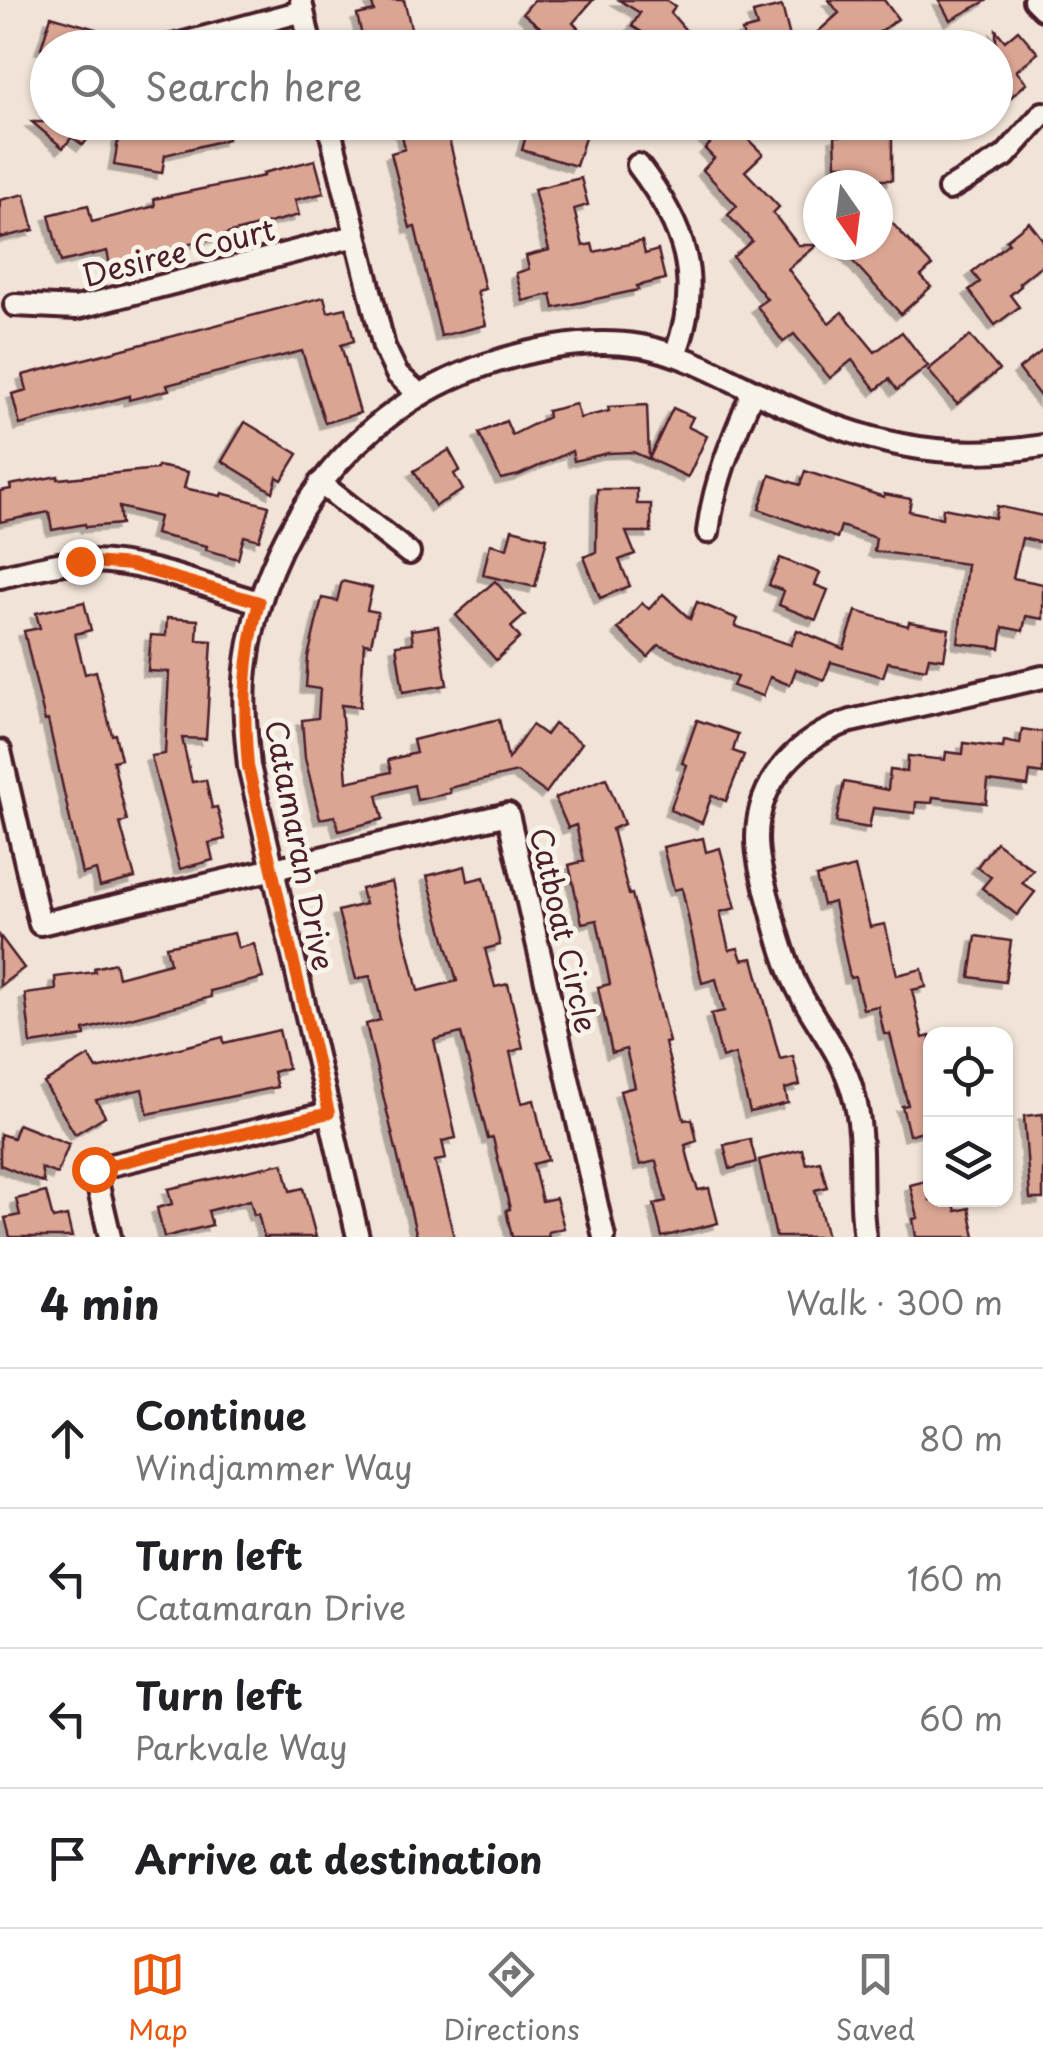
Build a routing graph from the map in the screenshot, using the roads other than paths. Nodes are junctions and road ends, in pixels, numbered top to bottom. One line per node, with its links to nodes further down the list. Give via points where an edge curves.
1 (1034, 0): 3 (street)
2 (302, 6): 4 (street)
3 (1043, 9)
4 (224, 30)
5 (1043, 113): 8 (street, via 1004,156)
6 (332, 140): 9 (street)
7 (638, 164): 11 (street, via 675,221 686,252 688,316)
8 (949, 189)
9 (355, 236): 10 (street, Desiree Court, via 92,305); 13 (street, via 389,361)
10 (14, 305)
11 (675, 355): 12 (street, Catamaran Drive); 13 (street, Catamaran Drive, via 614,342 548,348 470,370)
12 (753, 391): 14 (street, Catamaran Drive, via 893,446 972,453); 16 (street, via 720,470)
13 (420, 395): 15 (street, Catamaran Drive, via 358,441)
14 (1043, 446)
15 (320, 484): 17 (street); 19 (street, Catamaran Drive, via 280,546)
16 (708, 532)
17 (410, 553)
18 (0, 577): 19 (street, via 97,561)
19 (259, 602): 22 (street, Catamaran Drive, via 244,710 248,766)
20 (1043, 676): 27 (street, via 823,732 788,759 765,797 757,840 782,950 855,1096)
21 (0, 751): 22 (street, via 40,924)
22 (272, 869): 23 (street, Catamaran Drive); 26 (street, Catboat Circle, via 508,814)
23 (329, 1113): 24 (street, via 94,1169); 25 (street, Catamaran Drive)
24 (110, 1237)
25 (358, 1237)
26 (604, 1237)
27 (864, 1237)

